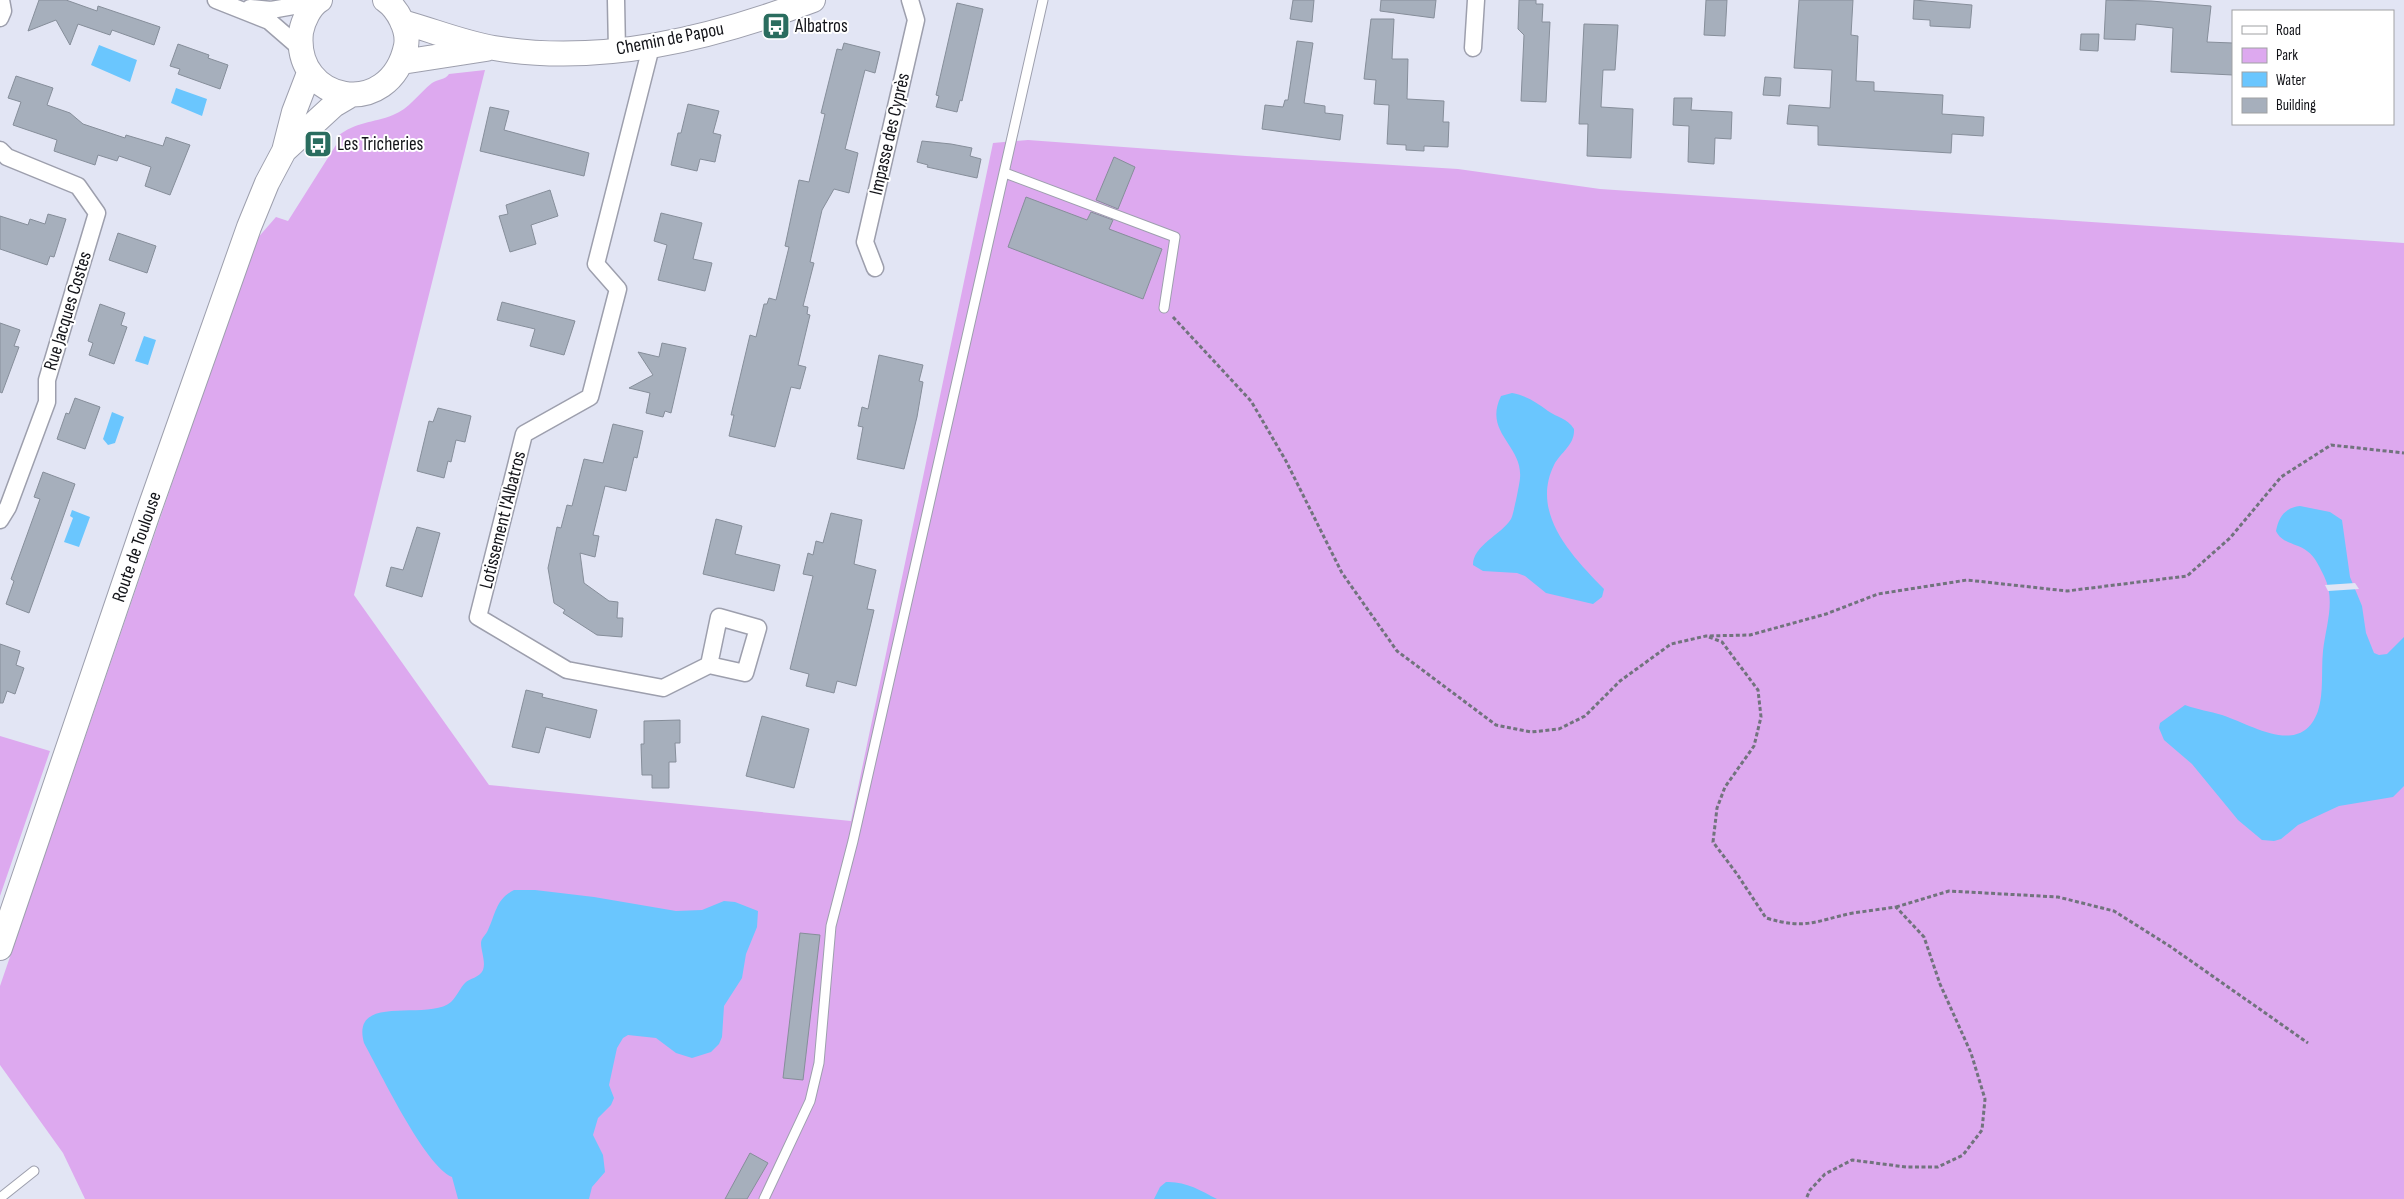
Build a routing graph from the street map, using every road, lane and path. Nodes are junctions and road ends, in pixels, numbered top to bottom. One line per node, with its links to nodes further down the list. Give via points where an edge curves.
1 (1, 0): 11 (street)
2 (216, 0): 10 (street)
3 (385, 0): 12 (main road)
4 (616, 0): 17 (street)
5 (813, 0): 14 (main road, Chemin de Papou, via 708,34)
6 (910, 0): 24 (street, Impasse des Cyprès, via 916,20 865,242)
7 (1043, 0): 23 (lane)
8 (1476, 0): 16 (street)
9 (318, 1): 10 (street, via 271,10); 13 (main road, via 302,23)
10 (238, 8): 13 (street, via 269,21)
11 (0, 18)
12 (402, 22): 15 (main road, Chemin de Papou); 18 (main road, via 406,42)
13 (299, 47): 19 (main road)
14 (650, 47): 17 (main road, Chemin de Papou); 29 (street, Lotissement l'Albatros, via 596,264 618,290 590,397 524,434 478,617 567,670 663,688)
15 (493, 48): 17 (main road, Chemin de Papou, via 554,52); 18 (main road, Chemin de Papou)
16 (1473, 48)
17 (617, 51)
18 (402, 62): 20 (main road, via 390,80 372,92)
19 (309, 73): 20 (main road, via 327,89); 22 (main road, Route de Toulouse)
20 (351, 96): 22 (main road, Route de Toulouse, via 334,105)
21 (0, 150): 27 (street, Rue Jacques Costes, via 8,157 78,186 97,213 46,380 46,402 8,507)
22 (284, 151): 31 (main road, Route de Toulouse, via 249,227)
23 (1005, 173): 25 (lane, via 1174,237); 35 (lane, via 831,926 819,1063 810,1101)
24 (875, 268)
25 (1164, 308): 28 (path, via 1251,401 1286,461 1342,573 1397,651 1496,725 1531,732 1559,729 1585,716 1620,681 1671,644)
26 (2404, 453): 28 (path, via 2330,445 2281,477 2230,538 2187,576 2067,591 1967,580 1878,594 1826,614 1750,635)
27 (0, 520)
28 (1706, 636): 30 (path, via 1722,642 1758,690 1761,716 1754,746 1725,788 1717,808 1713,842 1766,918 1787,924 1810,925)
29 (709, 665)
30 (1896, 907): 32 (path, via 1949,891 2058,897 2114,911 2172,947); 36 (path, via 1924,937 1940,984 1971,1053 1985,1100 1982,1130 1963,1155 1938,1167 1906,1167 1852,1160 1825,1174)
31 (0, 948)
32 (2308, 1044)
33 (34, 1171): 34 (lane)
34 (0, 1198)
35 (764, 1199)
36 (1806, 1199)

